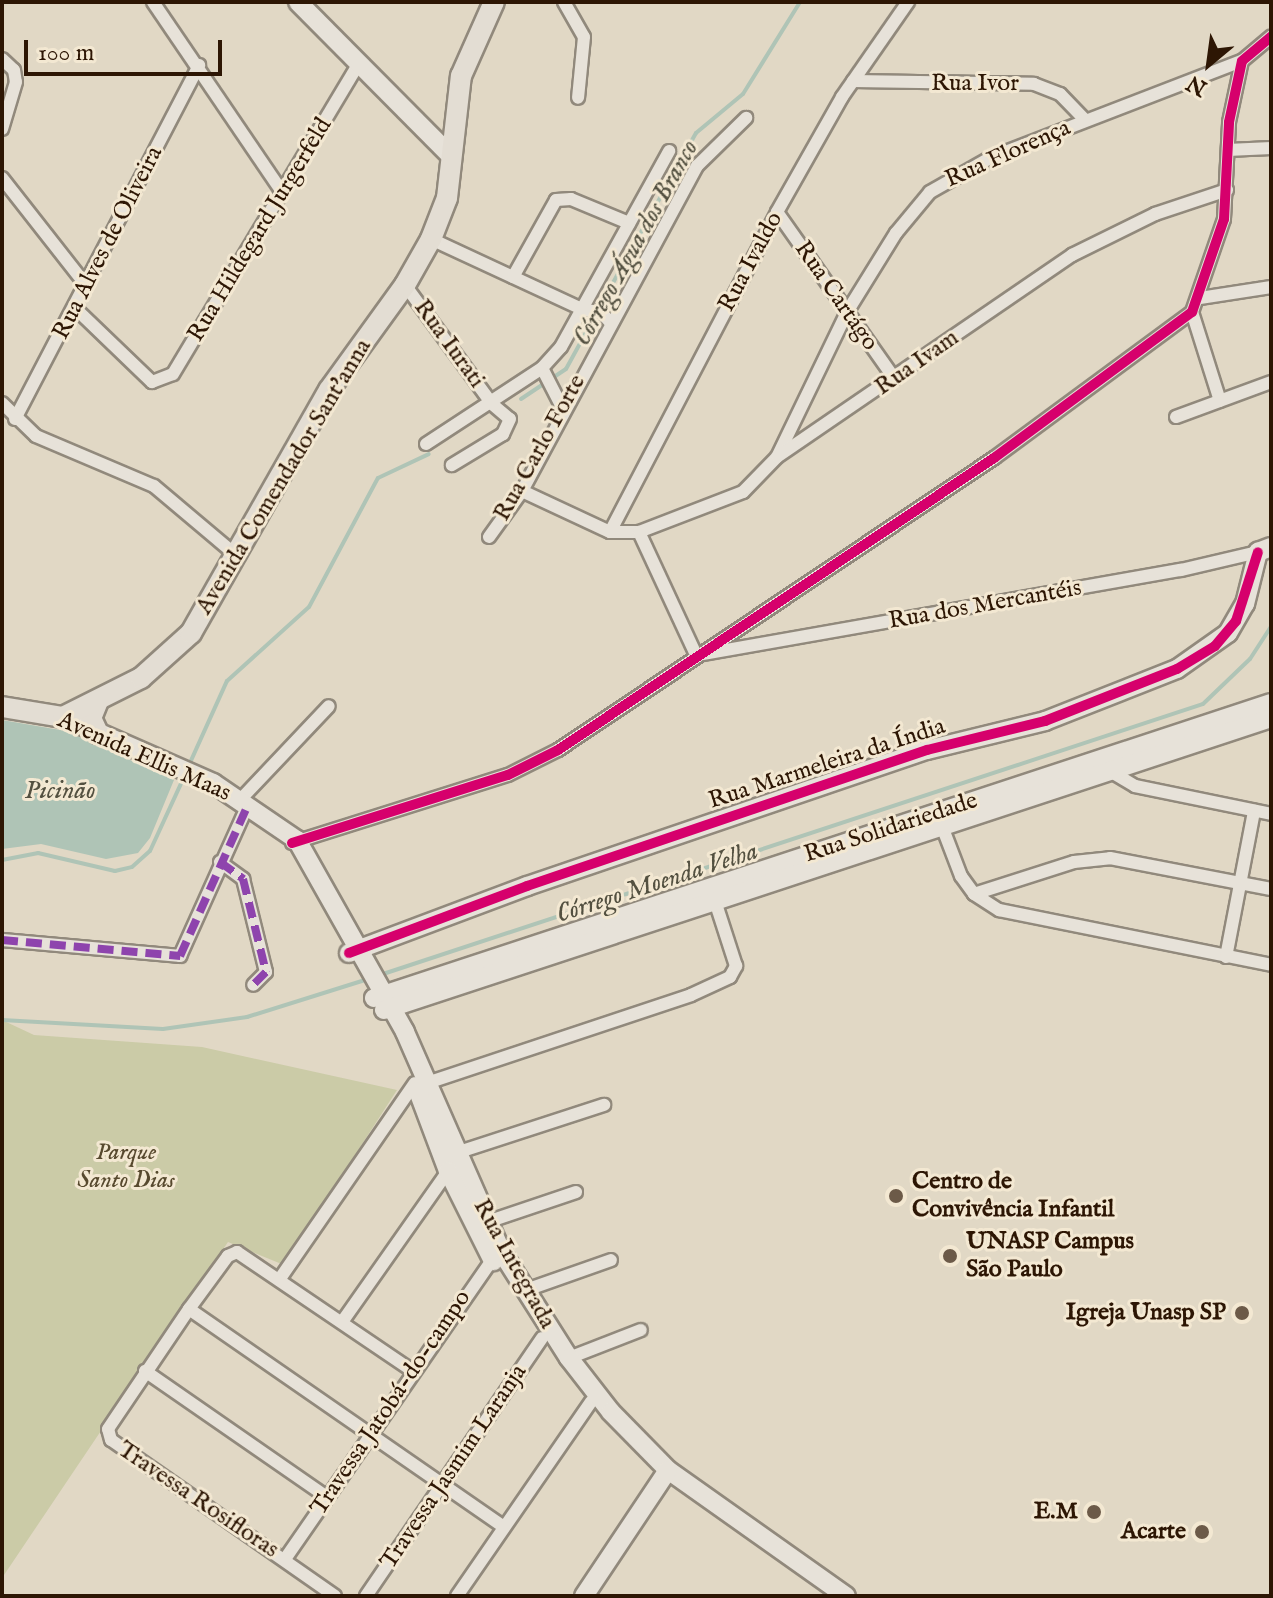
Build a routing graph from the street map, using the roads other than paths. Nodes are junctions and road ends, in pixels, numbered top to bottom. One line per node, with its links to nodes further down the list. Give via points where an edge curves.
1 (153, 2): 9 (street)
2 (298, 2): 10 (main road)
3 (564, 2): 12 (street, via 584,37)
4 (908, 2): 11 (street, Rua Ivaldo)
5 (487, 5): 19 (main road, Avenida Comendador Sant'anna, via 461,76)
6 (1271, 37): 8 (street, Rua Florença)
7 (2, 59): 15 (street, via 14,70 16,82)
8 (1242, 61): 14 (street, Rua Florença); 17 (street)
9 (199, 65): 22 (street); 27 (street, Rua Alves de Oliveira)
10 (358, 65): 19 (main road); 22 (street, Rua Hildegard Jurgerfeld)
11 (853, 81): 14 (street, Rua Ivor, via 1034,84 1060,94); 23 (street, Rua Ivaldo)
12 (578, 98)
13 (746, 118): 35 (street, Rua Carlo Forte, via 697,166)
14 (1084, 119): 33 (street, Rua Florença, via 963,170 930,192 896,233)
15 (2, 129)
16 (1271, 148): 17 (street)
17 (1228, 150): 21 (street)
18 (669, 151): 24 (street)
19 (451, 156): 25 (main road, Avenida Comendador Sant'anna, via 447,198)
20 (2, 178): 27 (street)
21 (1227, 190): 30 (street); 37 (street, Rua Ivam, via 1155,214 1072,255)
22 (282, 192): 31 (street, Rua Hildegard Jurgerfeld, via 179,367 166,380 152,382)
23 (777, 212): 33 (street, Rua Cartágo); 49 (street, Rua Ivaldo)
24 (629, 223): 26 (street, via 571,199 556,200); 32 (street)
25 (431, 239): 26 (street); 28 (main road, Avenida Comendador Sant'anna)
26 (513, 277): 32 (street)
27 (86, 285): 31 (street, Rua Alves de Oliveira)
28 (405, 285): 41 (street, Rua Iurati); 53 (main road, Avenida Comendador Sant'anna, via 329,390)
29 (1271, 287): 30 (street)
30 (1200, 298): 34 (street)
31 (75, 308): 44 (street, Rua Alves de Oliveira)
32 (587, 310): 35 (street); 36 (street)
33 (847, 312): 37 (street, Rua Cartágo); 46 (street, Rua Florença)
34 (1192, 312): 39 (street); 54 (street, via 994,458)
35 (609, 320): 42 (street, Rua Carlo Forte)
36 (544, 371): 41 (street); 42 (street)
37 (895, 379): 46 (street, Rua Ivam)
38 (1271, 382): 39 (street)
39 (1220, 401): 43 (street)
40 (2, 403): 44 (street)
41 (492, 404): 45 (street); 47 (street, Rua Iurati, via 510,419 508,429)
42 (563, 409): 48 (street, Rua Carlo Forte)
43 (1176, 417)
44 (15, 419): 53 (street, via 36,436 154,486)
45 (426, 444)
46 (777, 457): 50 (street, Rua Ivam, via 743,492)
47 (452, 465)
48 (522, 491): 49 (street); 51 (street, Rua Carlo Forte)
49 (610, 532): 50 (street, Rua Ivam)
50 (639, 532): 54 (street)
51 (489, 537)
52 (1265, 549): 54 (street, Rua dos Mercantéis, via 1166,573); 74 (main road, Rua Marmeleira da Índia, via 1236,621 1215,646 1177,669 1045,721 927,750 527,886)
53 (237, 556): 55 (main road, Avenida Comendador Sant'anna, via 177,648 141,678)
54 (696, 655): 67 (street, via 532,765)
55 (98, 701): 59 (main road, Avenida Comendador Sant'anna); 61 (main road, via 91,718)
56 (1271, 703): 60 (main road, Rua Solidariedade)
57 (329, 706): 63 (street)
58 (2, 707): 59 (main road, Avenida Ellis Maas)
59 (63, 717): 61 (main road, Avenida Ellis Maas)
60 (1260, 722): 62 (main road, Rua Solidariedade); 66 (main road, Rua Solidariedade)
61 (98, 733): 63 (main road, Avenida Ellis Maas)
62 (1110, 771): 64 (street, via 1135,786); 66 (main road, Rua Solidariedade)
63 (244, 802): 67 (main road, Avenida Ellis Maas); 68 (street)
64 (1254, 811): 65 (street); 69 (street)
65 (1271, 814)
66 (940, 819): 71 (main road, Rua Solidariedade); 72 (street, via 961,876)
67 (295, 842): 74 (main road, Rua Integrada)
68 (220, 862): 73 (street, via 180,956); 77 (street, via 243,879 266,972)
69 (1240, 883): 70 (street); 72 (street, via 1124,859 1091,859); 75 (street)
70 (1271, 889)
71 (713, 893): 78 (main road, Rua Solidariedade); 79 (street, via 736,966 730,977 691,995)
72 (974, 894): 75 (street, via 999,910 1036,921)
73 (2, 940)
74 (356, 956): 78 (main road, Rua Integrada)
75 (1226, 957): 76 (street)
76 (1271, 965)
77 (253, 985)
78 (380, 997): 79 (main road, Rua Integrada)
79 (421, 1083): 81 (main road, Rua Integrada); 82 (main road, Rua Integrada); 87 (street)
80 (604, 1105): 81 (street)
81 (456, 1153): 84 (main road, Rua Integrada)
82 (448, 1171): 85 (main road, Rua Integrada); 90 (street)
83 (576, 1192): 84 (street)
84 (487, 1222): 85 (main road, Rua Integrada)
85 (496, 1254): 88 (main road, Rua Integrada); 92 (main road, Rua Integrada); 95 (street, Travessa Jatobá-do-campo)
86 (611, 1260): 88 (street)
87 (279, 1280): 89 (street, Travessa Rosifloras, via 234,1253); 90 (street, Travessa Rosifloras)
88 (526, 1290): 93 (main road, Rua Integrada)
89 (189, 1309): 94 (street, Travessa Rosifloras); 97 (street)
90 (342, 1322): 95 (street, Travessa Rosifloras)
91 (641, 1330): 93 (street)
92 (542, 1338): 96 (main road, Rua Integrada); 99 (street, Travessa Jasmim Laranja)
93 (569, 1358): 98 (main road, Rua Integrada)
94 (145, 1371): 100 (street); 102 (street, Travessa Rosifloras, via 111,1423 109,1437)
95 (413, 1371): 97 (street, Travessa Jatobá-do-campo)
96 (591, 1402): 98 (main road, Rua Integrada); 101 (street)
97 (369, 1436): 99 (street); 100 (street, Travessa Jatobá-do-campo)
98 (664, 1475): 106 (main road); 107 (main road, Rua Integrada); 108 (main road, Rua Integrada)
99 (441, 1487): 101 (street); 104 (street, Travessa Jasmim Laranja)
100 (327, 1497): 102 (street, Travessa Jatobá-do-campo)
101 (504, 1527): 105 (street)
102 (285, 1559): 103 (street, Travessa Rosifloras)
103 (335, 1596)
104 (366, 1596)
105 (457, 1596)
106 (584, 1596)
107 (826, 1596)
108 (846, 1596)

